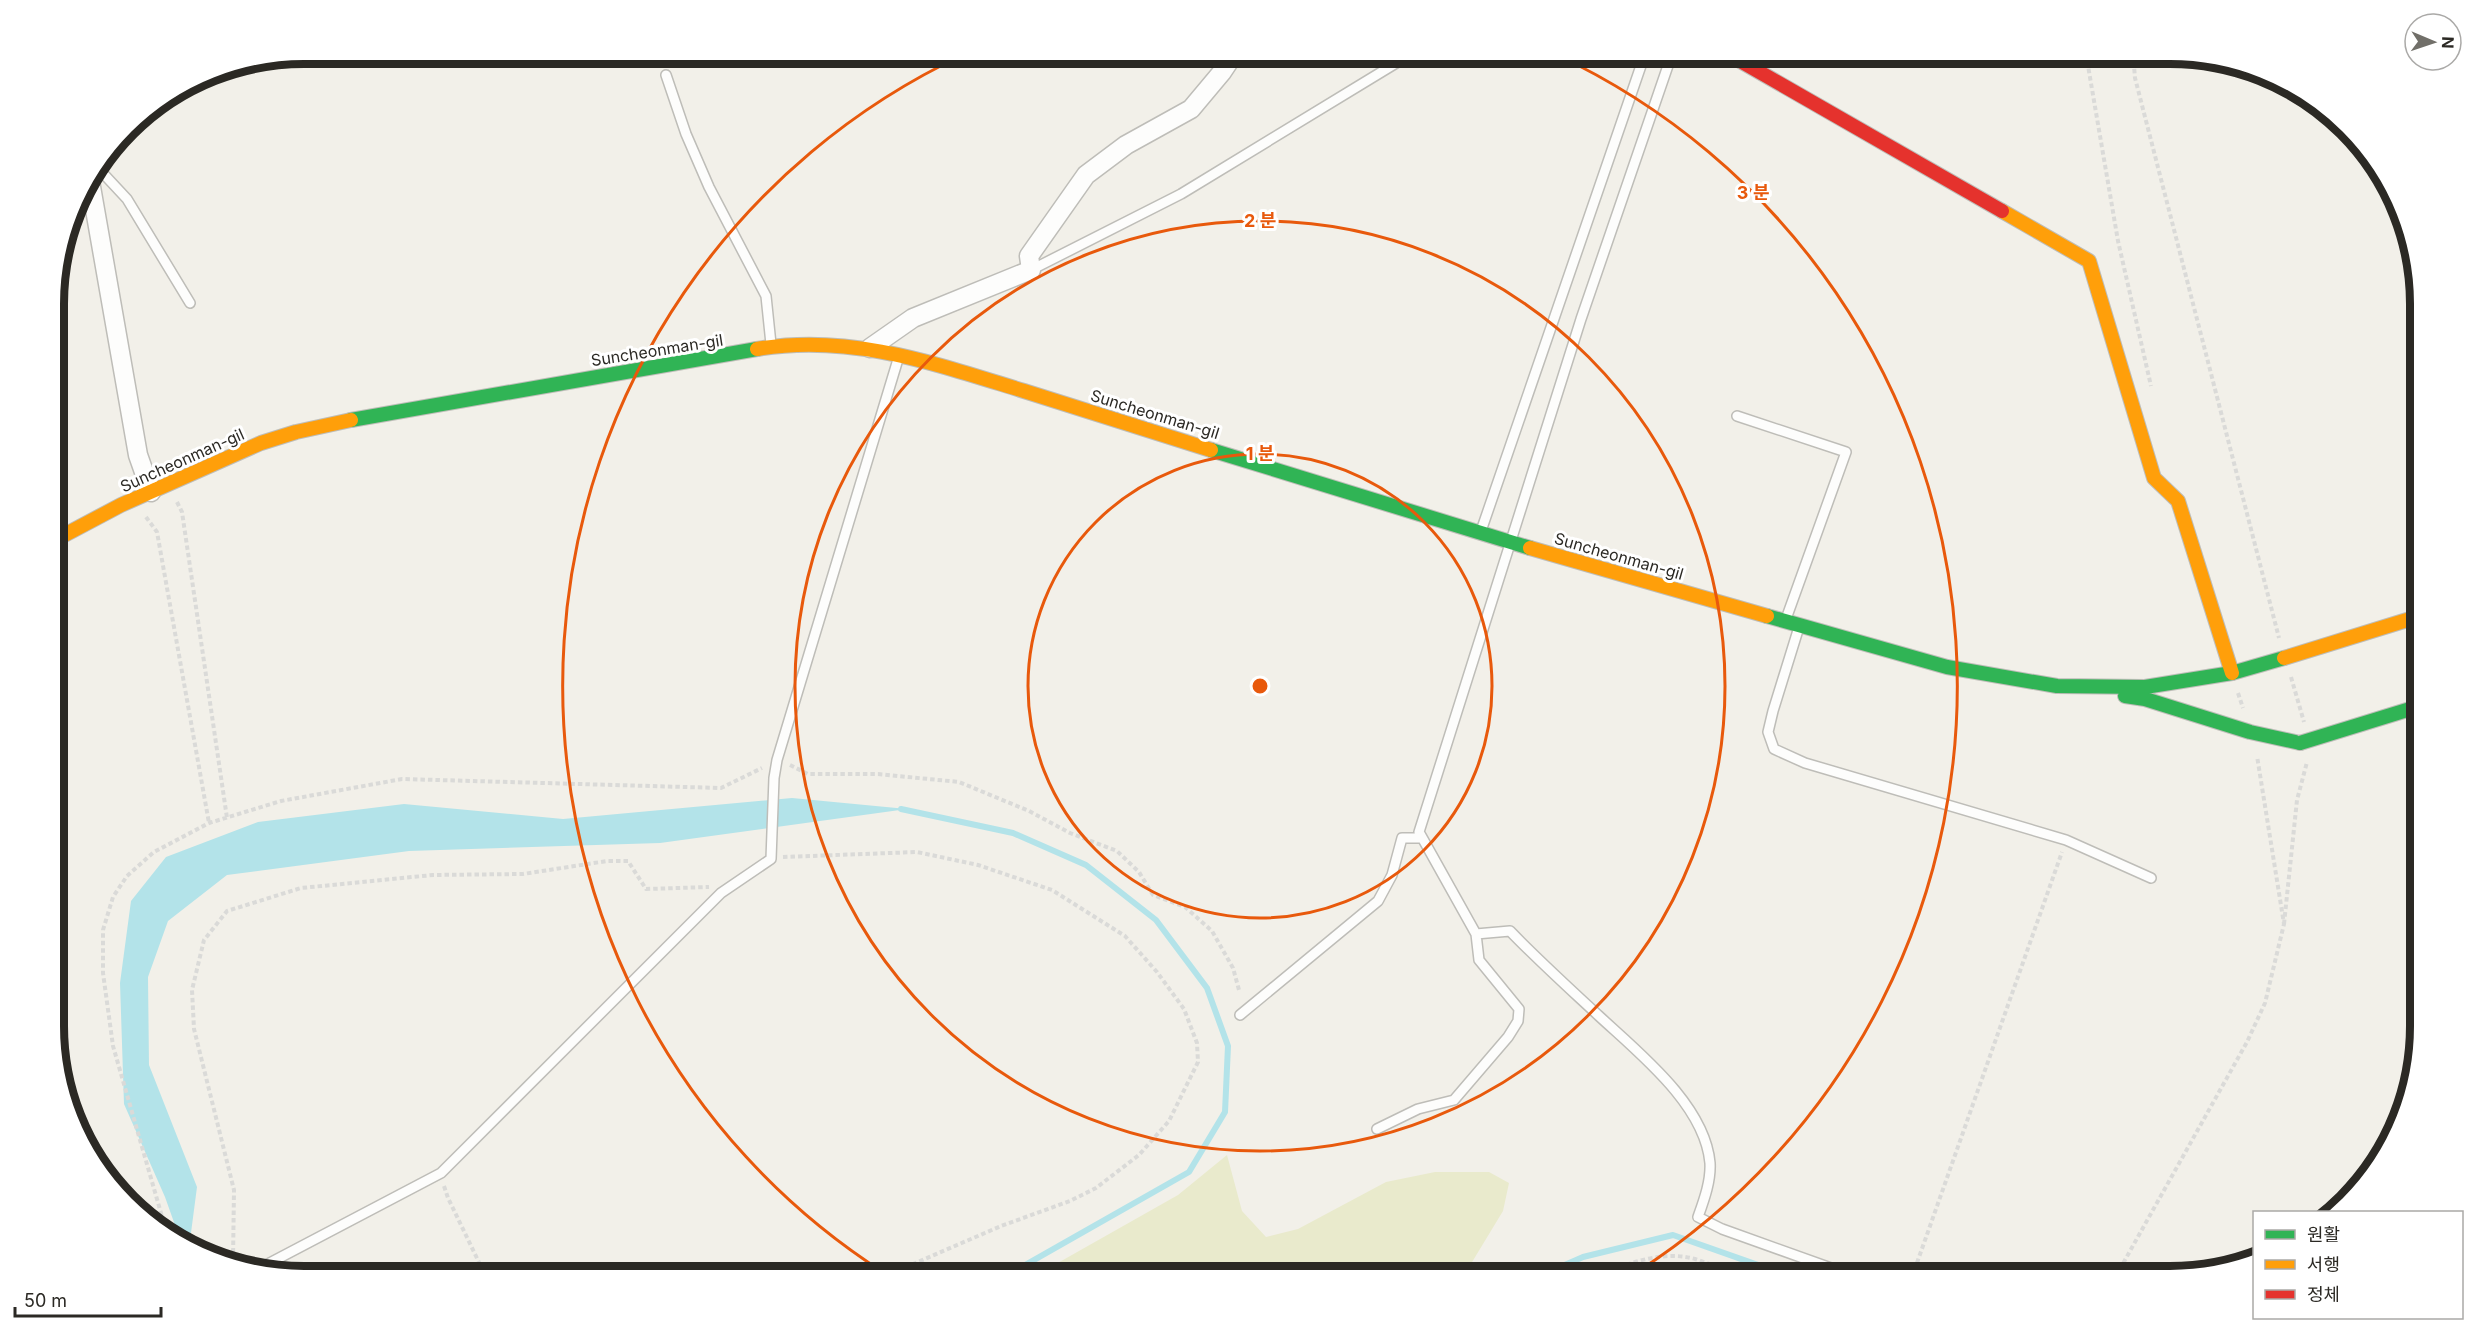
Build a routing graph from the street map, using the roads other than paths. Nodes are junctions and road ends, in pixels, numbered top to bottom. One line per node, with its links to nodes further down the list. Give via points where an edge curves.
1 (1227, 64): 9 (street, via 1191,110 1126,145 1086,175 1029,256)
2 (1395, 64): 9 (lane, via 1181,194)
3 (1643, 64): 16 (lane)
4 (1669, 64): 18 (lane, via 1581,319)
5 (1745, 64): 22 (street, via 2090,261 2154,478 2178,501)
6 (666, 75): 11 (lane, via 709,188 766,296)
7 (103, 174): 10 (lane, via 127,199)
8 (92, 193): 15 (street, via 138,455)
9 (1031, 270): 12 (street, via 913,318)
10 (190, 303)
11 (771, 348): 12 (street, Suncheonman-gil, via 818,344); 15 (street, Suncheonman-gil, via 481,396 296,432 261,443)
12 (870, 348): 13 (street, Suncheonman-gil)
13 (900, 353): 16 (street, Suncheonman-gil); 30 (lane, via 777,760 771,859 721,893 441,1173)
14 (1737, 416): 20 (lane, via 1846,452)
15 (160, 489): 17 (street, Suncheonman-gil)
16 (1480, 533): 18 (street, Suncheonman-gil)
17 (64, 535)
18 (1511, 543): 20 (street, Suncheonman-gil); 25 (lane, via 1419,832)
19 (2410, 619): 22 (street, Suncheonman-gil, bridge)
20 (1785, 621): 21 (street, Suncheonman-gil)
21 (1799, 625): 23 (street, Suncheonman-gil, via 1947,667); 26 (lane, via 1768,732 1774,749 1804,763 2066,840)
22 (2232, 673): 23 (street, Suncheonman-gil, via 2145,687)
23 (2056, 686): 24 (street, bridge, via 2145,699 2250,732 2303,738)
24 (2410, 709)
25 (1422, 838): 27 (lane); 28 (lane, via 1402,838 1392,875 1378,901)
26 (2151, 878)
27 (1476, 934): 29 (lane, via 1479,960 1519,1009 1518,1021 1454,1100 1418,1109); 31 (lane, via 1510,931 1678,1094 1704,1140 1710,1163 1698,1216 1722,1229)
28 (1240, 1015)
29 (1377, 1129)
30 (269, 1263)
31 (1827, 1266)

